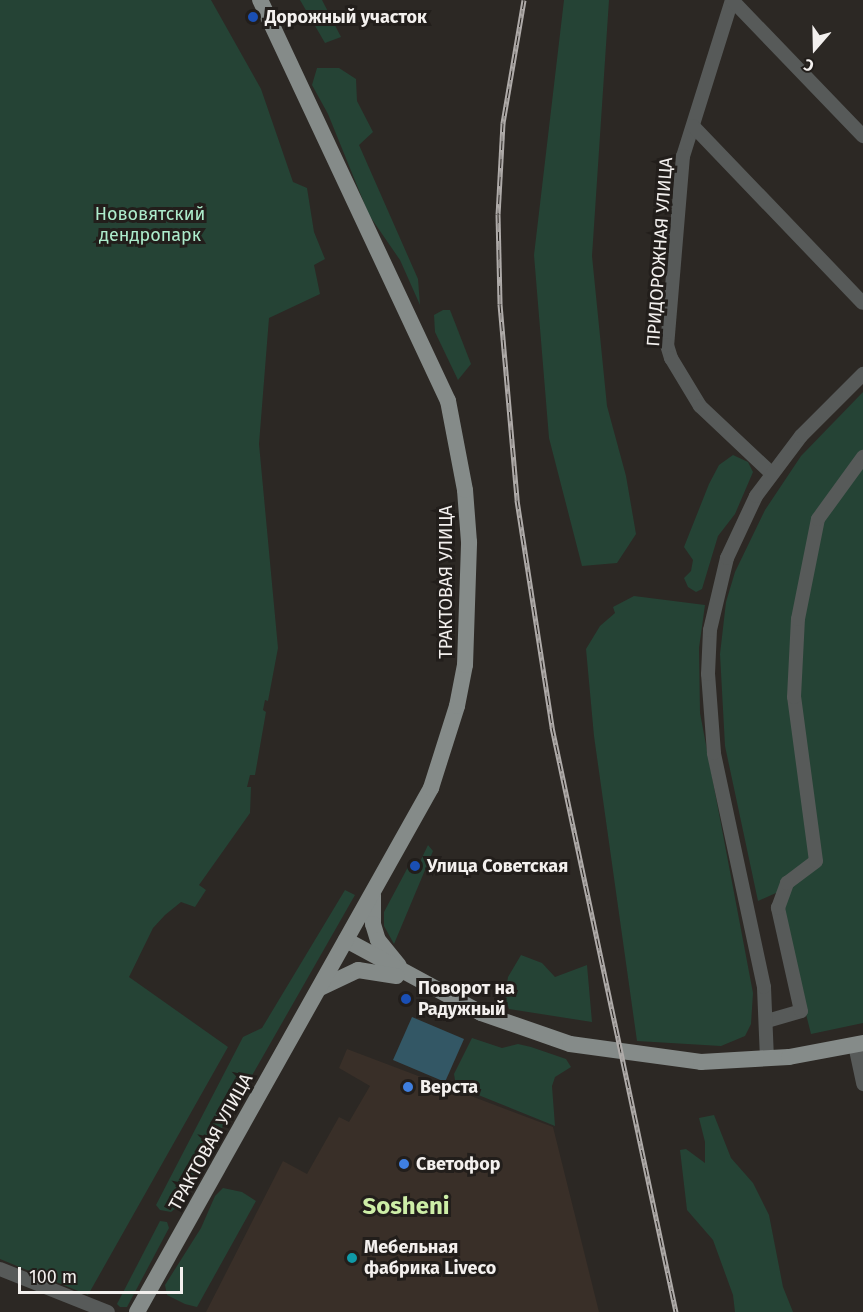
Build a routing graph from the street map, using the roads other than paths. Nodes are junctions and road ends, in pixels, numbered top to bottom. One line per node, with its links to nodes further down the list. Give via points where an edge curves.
1 (260, 0): 9 (main road, ТРАКТОВАЯ УЛИЦА, via 448,401 465,490 469,542 465,665 458,706 431,788)
2 (732, 0): 3 (street, ПРИДОРОЖНАЯ УЛИЦА); 4 (street)
3 (693, 126): 5 (street); 8 (street, ПРИДОРОЖНАЯ УЛИЦА, via 683,156 667,345 700,406)
4 (863, 136)
5 (863, 303)
6 (863, 374): 8 (street, via 801,436)
7 (863, 457): 13 (street, via 818,519 798,619 794,697 816,861 788,883 778,908 801,1011)
8 (771, 474): 13 (street, via 737,532 718,582 708,674 714,753 757,949)
9 (374, 893): 10 (main road, ТРАКТОВАЯ УЛИЦА); 11 (main road, via 373,924 378,940)
10 (346, 940): 11 (main road); 12 (main road, ТРАКТОВАЯ УЛИЦА)
11 (415, 980): 12 (main road, via 358,970); 15 (main road, via 481,1013 584,1047 701,1062)
12 (317, 990): 18 (main road, ТРАКТОВАЯ УЛИЦА)
13 (767, 1021): 15 (street)
14 (859, 1044): 15 (main road); 16 (street)
15 (767, 1059)
16 (863, 1084)
17 (0, 1269): 19 (street)
18 (141, 1311)
19 (108, 1312)

